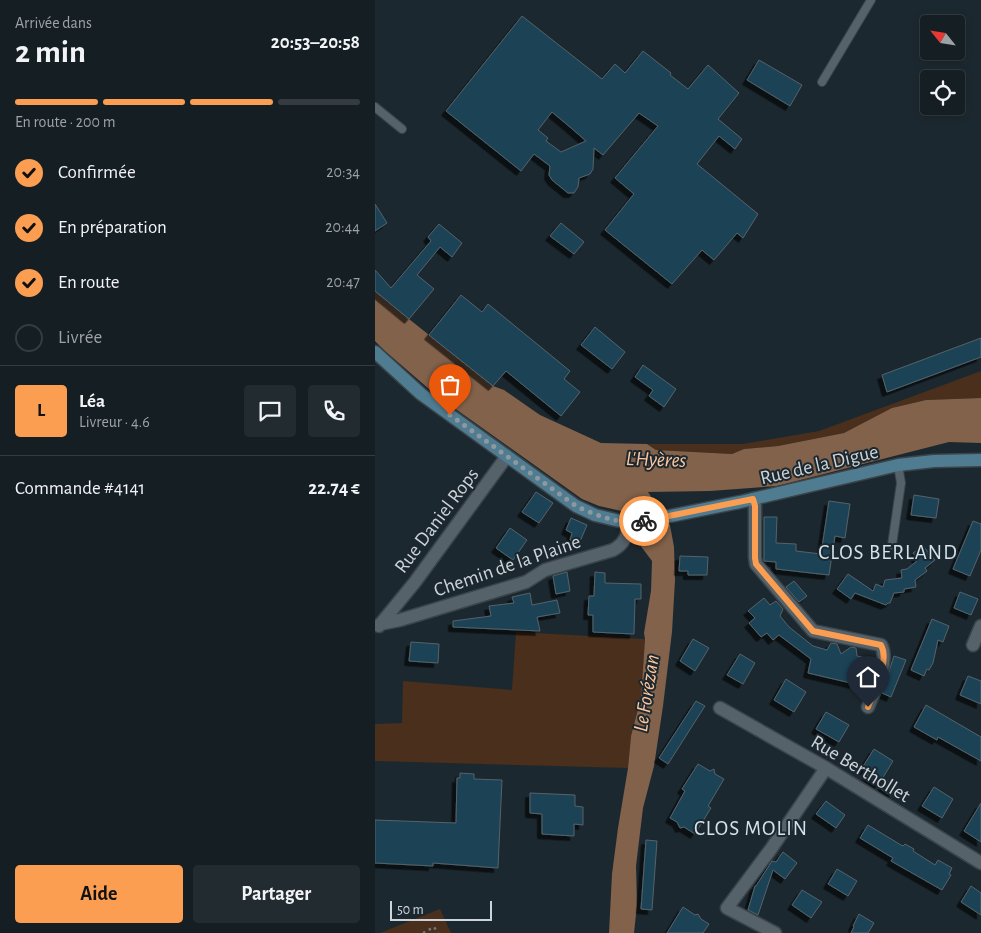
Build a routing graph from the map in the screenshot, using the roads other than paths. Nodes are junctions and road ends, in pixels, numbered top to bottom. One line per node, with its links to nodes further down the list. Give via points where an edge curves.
1 (871, 0): 2 (lane)
2 (822, 82)
3 (375, 107): 4 (lane)
4 (402, 129)
5 (375, 352): 6 (street, via 421,394)
6 (507, 456): 10 (street, via 576,506 595,515); 12 (street, Rue Daniel Rops, via 415,582)
7 (981, 460): 8 (street, Rue de la Digue)
8 (898, 465): 9 (street, Rue de la Digue); 11 (lane, via 901,483)
9 (753, 499): 10 (street, Rue de la Digue); 15 (street, via 756,564 813,631 881,645 884,661)
10 (631, 523): 12 (street, Chemin de la Plaine, via 623,545 613,550 545,570 526,582)
11 (892, 545)
12 (378, 626)
13 (981, 626): 14 (street)
14 (973, 645)
15 (868, 707)
16 (720, 708): 17 (street, Rue Berthollet)
17 (826, 768): 18 (street, Rue Berthollet); 19 (street, via 727,908)
18 (981, 863)
19 (775, 933)

